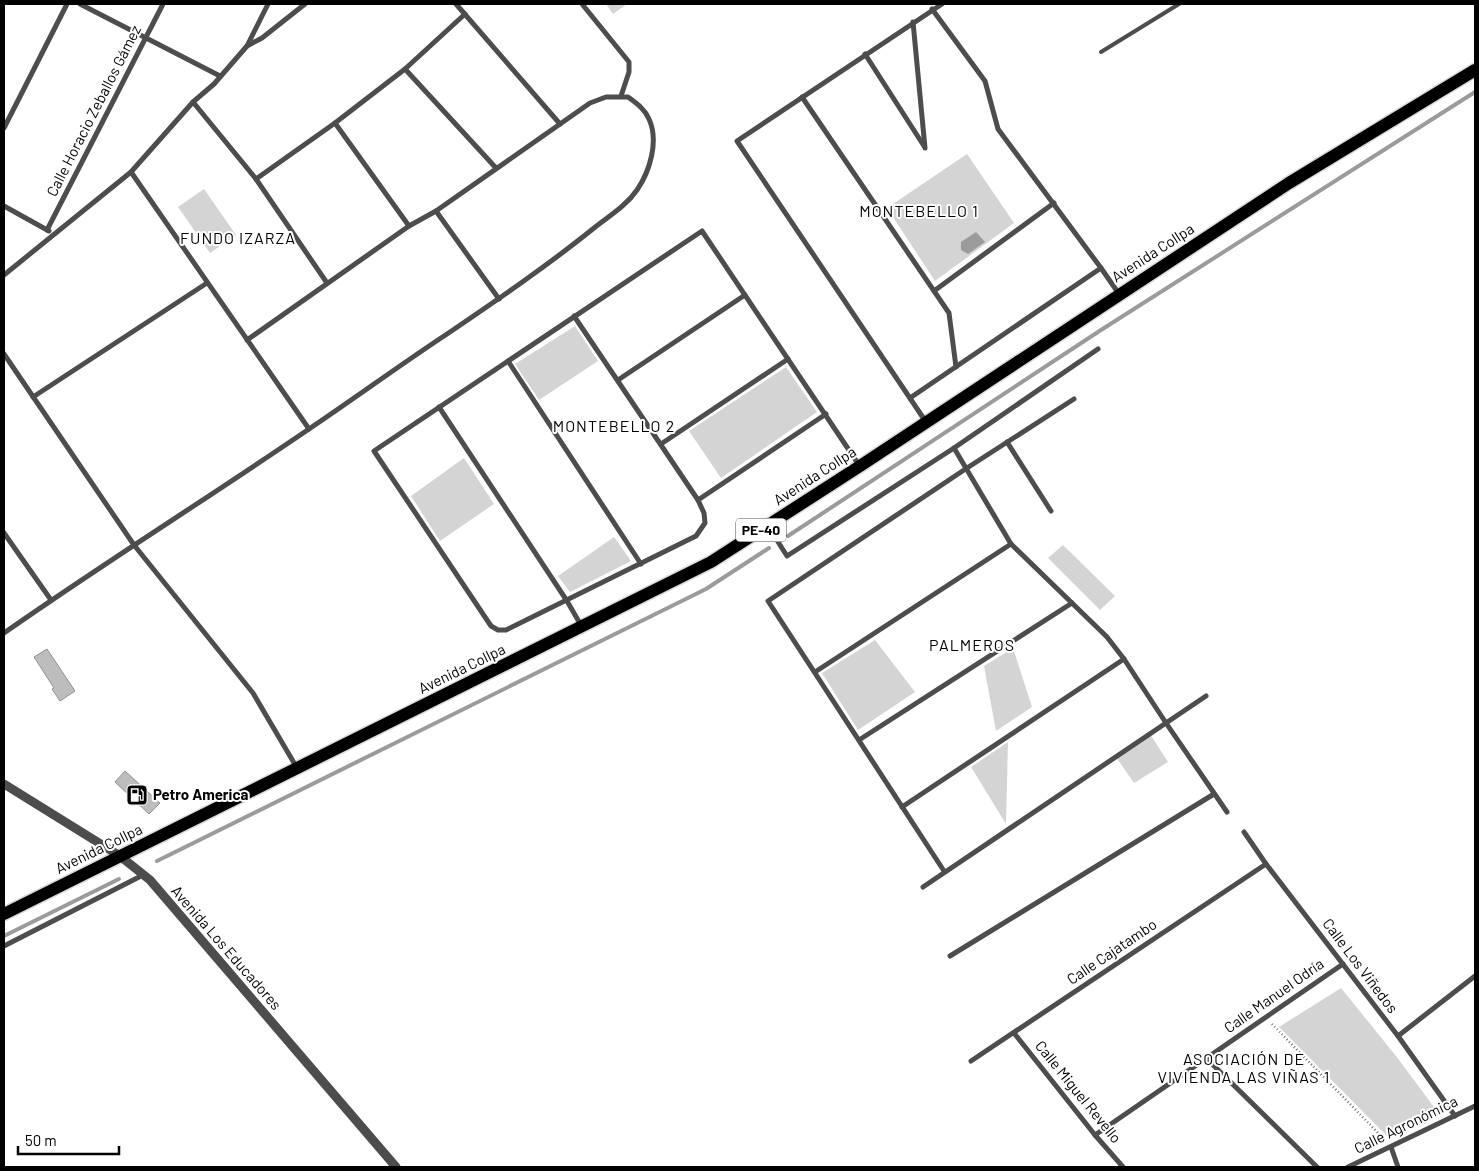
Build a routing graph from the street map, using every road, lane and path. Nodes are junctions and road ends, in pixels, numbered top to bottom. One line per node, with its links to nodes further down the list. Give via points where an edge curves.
1 (67, 4): 25 (street)
2 (80, 4): 13 (street)
3 (163, 4): 13 (street, Calle Horacio Zeballos Gámez)
4 (268, 4): 14 (street)
5 (305, 4): 14 (street)
6 (456, 4): 11 (street)
7 (582, 4): 20 (street, via 629,62)
8 (942, 4): 10 (street)
9 (1179, 4): 15 (lane)
10 (932, 9): 12 (street); 29 (street, via 985,81 998,130)
11 (465, 14): 17 (street); 24 (street)
12 (913, 22): 16 (street); 16 (street, via 925,148)
13 (145, 37): 19 (street); 33 (street, Calle Horacio Zeballos Gámez)
14 (247, 46): 19 (street)
15 (1101, 52)
16 (865, 54): 21 (street)
17 (405, 69): 23 (street); 26 (street)
18 (1475, 70): 40 (main road, Avenida Collpa / PE-40, via 1289,183)
19 (220, 76): 22 (street)
20 (621, 96): 24 (street, via 590,103); 42 (street, via 628,96 650,119 652,155 643,180 619,209)
21 (802, 97): 39 (street); 52 (street, via 737,141)
22 (193, 102): 27 (street); 28 (street)
23 (335, 122): 28 (street); 32 (street)
24 (560, 124): 26 (street)
25 (4, 128)
26 (496, 168): 31 (street)
27 (131, 172): 34 (street); 37 (street)
28 (256, 179): 38 (street)
29 (1054, 204): 35 (street); 39 (street)
30 (4, 206): 33 (street)
31 (436, 211): 32 (street); 42 (street)
32 (409, 226): 38 (street)
33 (48, 230): 34 (street)
34 (55, 234): 36 (street)
35 (1101, 268): 40 (street); 49 (street)
36 (4, 275)
37 (206, 283): 44 (street); 51 (street)
38 (328, 283): 44 (street)
39 (934, 291): 49 (street, via 949,313)
40 (1119, 294): 56 (main road, Avenida Collpa / PE-40)
41 (745, 295): 43 (street, via 702,230); 47 (street); 50 (street)
42 (499, 299): 57 (street)
43 (574, 316): 48 (street); 50 (street)
44 (247, 340): 57 (street)
45 (1098, 349): 60 (street)
46 (4, 354): 51 (street)
47 (788, 358): 55 (street); 59 (street)
48 (508, 361): 54 (street); 69 (street)
49 (956, 367): 52 (street)
50 (618, 380): 59 (street)
51 (33, 397): 68 (street)
52 (910, 398): 56 (street)
53 (1074, 399): 58 (street)
54 (439, 407): 71 (street); 71 (street, via 374,451 491,626 506,630)
55 (826, 414): 61 (street); 63 (street)
56 (926, 422): 61 (main road, Avenida Collpa / PE-40)
57 (309, 429): 68 (street)
58 (1007, 442): 62 (street); 64 (street)
59 (661, 444): 63 (street)
60 (954, 448): 62 (street); 65 (street, via 787,556)
61 (860, 466): 65 (main road, Avenida Collpa / PE-40)
62 (967, 468): 67 (street); 76 (street, via 768,600)
63 (698, 500): 69 (street, via 705,523 696,536)
64 (1051, 511)
65 (768, 526): 73 (main road, Avenida Collpa / PE-40, via 711,562)
66 (4, 533): 70 (street)
67 (1011, 544): 72 (street); 76 (street)
68 (134, 545): 70 (street); 80 (street, via 253,693)
69 (641, 564): 71 (street)
70 (51, 600): 74 (street)
71 (567, 600): 73 (street)
72 (1072, 603): 75 (street, via 1107,637); 79 (street)
73 (583, 627): 80 (main road, Avenida Collpa / PE-40)
74 (4, 633)
75 (1124, 659): 78 (street); 83 (street)
76 (815, 672): 79 (street)
77 (1206, 696): 78 (street)
78 (1166, 723): 82 (street); 88 (street)
79 (859, 740): 83 (street)
80 (297, 769): 86 (main road, Avenida Collpa / PE-40)
81 (4, 784): 86 (street, Avenida Los Educadores)
82 (1214, 794): 84 (street); 93 (street)
83 (902, 807): 88 (street)
84 (1227, 812)
85 (1244, 832): 87 (street, Calle Los Viñedos)
86 (120, 856): 89 (street, Avenida Los Educadores); 91 (main road, Avenida Collpa / PE-40)
87 (1266, 864): 94 (street, Calle Los Viñedos); 97 (street, Calle Cajatambo)
88 (944, 871): 90 (street)
89 (143, 875): 92 (street); 105 (street, Avenida Los Educadores)
90 (923, 886)
91 (4, 914)
92 (4, 946)
93 (950, 956)
94 (1343, 964): 96 (street, Calle Manuel Odría); 98 (street, Calle Los Viñedos)
95 (1475, 976): 98 (street)
96 (1266, 1017): 99 (street, Calle Manuel Odría); 104 (path)
97 (1014, 1033): 100 (street, Calle Cajatambo); 103 (street, Calle Miguel Revello)
98 (1398, 1036): 102 (street, Calle Los Viñedos)
99 (1206, 1058): 103 (street, Calle Manuel Odría); 107 (street)
100 (971, 1061)
101 (1475, 1106): 102 (street, Calle Agronómica)
102 (1455, 1116): 104 (street, Calle Agronómica)
103 (1095, 1135): 106 (street, Calle Miguel Revello)
104 (1391, 1147): 108 (street, Calle Agronómica); 109 (street)
105 (396, 1167)
106 (1123, 1167)
107 (1317, 1167)
108 (1348, 1167)
109 (1398, 1167)

